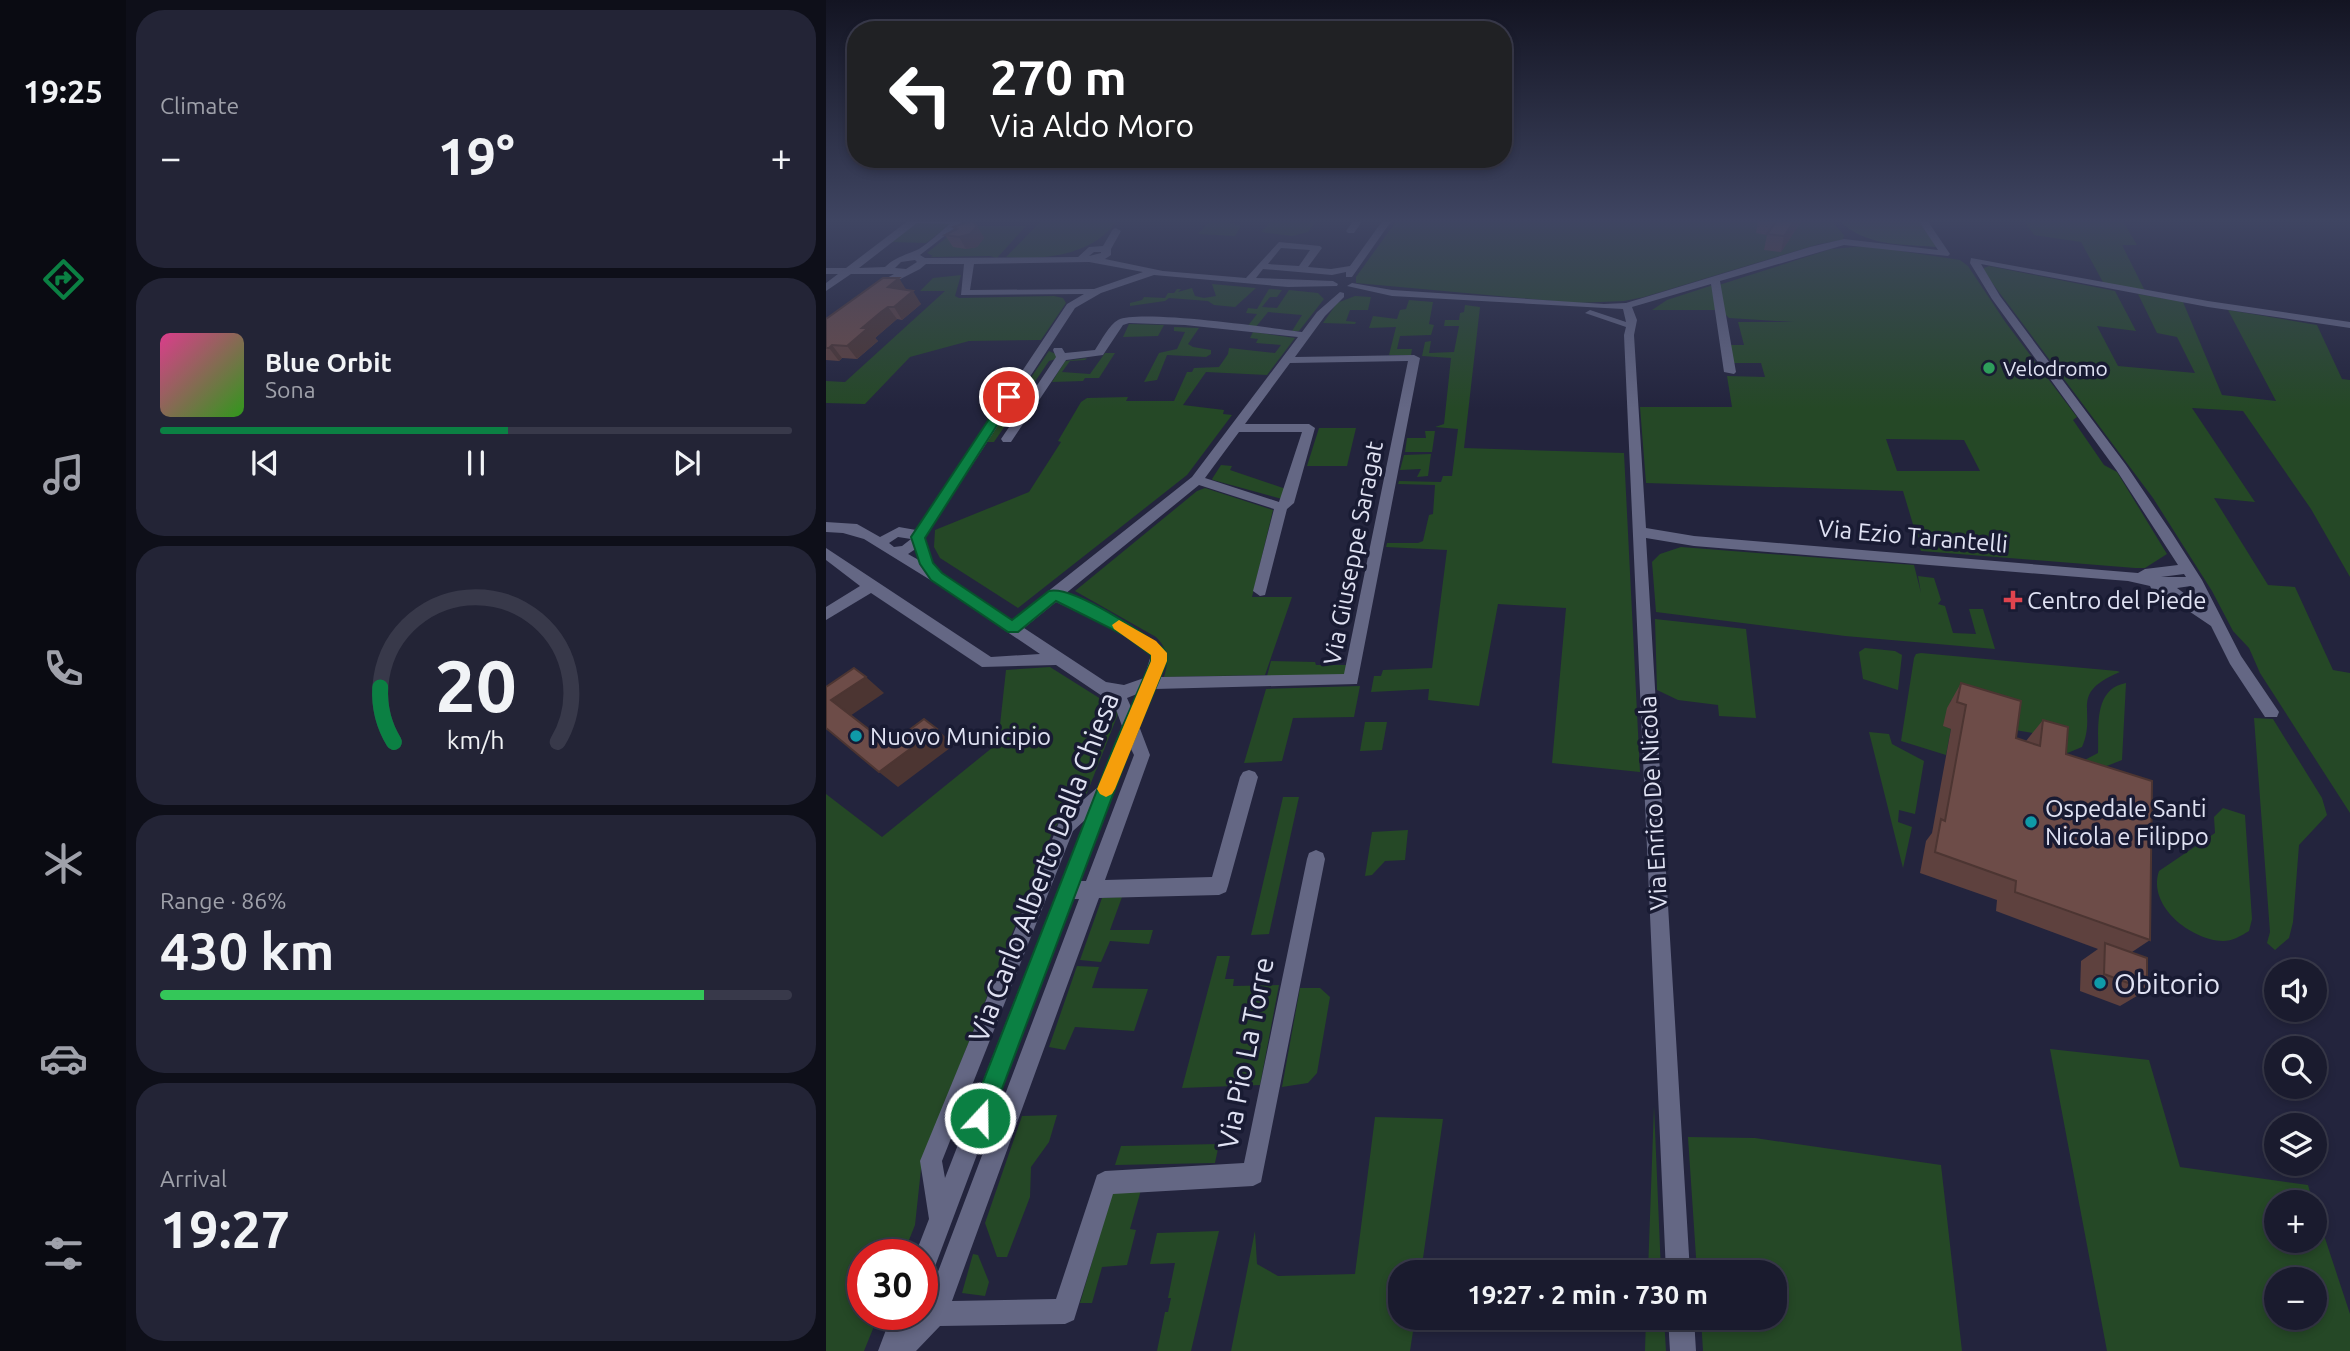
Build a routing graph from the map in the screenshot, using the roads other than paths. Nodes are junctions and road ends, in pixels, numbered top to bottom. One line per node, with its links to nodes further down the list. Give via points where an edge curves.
1 (882, 283): 14 (street)
2 (966, 283): 12 (street, via 965,293)
3 (1122, 283): 11 (street)
4 (1275, 283): 10 (street)
5 (1343, 283): 10 (street)
6 (1705, 283): 13 (street)
7 (1715, 283): 24 (street)
8 (1990, 283): 35 (street, via 2122,468)
9 (2092, 283): 18 (street)
10 (1339, 289): 16 (street); 20 (street)
11 (1097, 291): 12 (street); 15 (street)
12 (1053, 292): 15 (street, via 1070,298)
13 (1667, 295): 17 (street); 19 (street, via 1646,307)
14 (864, 298)
15 (1071, 306): 21 (street)
16 (1564, 306): 17 (street); 19 (street)
17 (1626, 306): 19 (street, Via Enrico De Nicola)
18 (2350, 325)
19 (1628, 327): 32 (street, Via Enrico De Nicola)
20 (1305, 335): 22 (street, via 1128,320 1119,323 1099,353); 23 (street)
21 (1049, 341): 22 (street); 31 (street, via 929,517)
22 (1062, 357): 26 (street)
23 (1287, 360): 25 (street); 45 (street, Via Giuseppe Saragat, via 1414,358 1351,680)
24 (1730, 372)
25 (1236, 428): 27 (street); 28 (street, via 1309,428 1287,503)
26 (1007, 439)
27 (1197, 480): 28 (street); 40 (street)
28 (1281, 507): 39 (street)
29 (826, 527): 30 (street)
30 (846, 529): 31 (street); 33 (street)
31 (910, 535): 33 (street, via 906,550); 33 (street, via 884,539); 36 (street)
32 (1639, 537): 37 (street, Via Ezio Tarantelli); 56 (street, Via Enrico De Nicola)
33 (887, 547): 36 (street)
34 (826, 554): 38 (street)
35 (2191, 575): 37 (street, via 2185,584); 42 (street)
36 (937, 576): 43 (street)
37 (2128, 576): 42 (street, via 2170,591)
38 (871, 586): 41 (street); 44 (street, via 988,663)
39 (1260, 591)
40 (1054, 595): 43 (street); 45 (street, Via Carlo Alberto Dalla Chiesa, via 1094,611 1159,653)
41 (826, 614)
42 (2218, 626): 47 (street)
43 (1013, 628): 44 (street)
44 (1057, 659): 46 (street)
45 (1147, 683): 46 (street, Via Giuseppe Saragat, via 1125,692); 48 (street, Via Carlo Alberto Dalla Chiesa)
46 (1102, 687): 48 (street, via 1120,700)
47 (2271, 712)
48 (1132, 723): 50 (street, Via Carlo Alberto Dalla Chiesa); 52 (street, via 1142,755)
49 (1249, 777): 52 (street, via 1219,886)
50 (1106, 790): 53 (street, Via Carlo Alberto Dalla Chiesa); 54 (street, via 1066,826 931,1161)
51 (1316, 859): 58 (street, Via Pio La Torre, via 1253,1174 1105,1183 1065,1311)
52 (1094, 889): 53 (street); 57 (street)
53 (1067, 890): 54 (street, Via Carlo Alberto Dalla Chiesa)
54 (941, 1219): 55 (street, Via Carlo Alberto Dalla Chiesa)
55 (933, 1239)
56 (1677, 1260)
57 (938, 1306)
58 (938, 1314)
59 (899, 1330): 62 (street)
60 (919, 1330): 63 (street)
61 (1682, 1330): 64 (street)
62 (891, 1351)
63 (898, 1351)
64 (1683, 1351)

